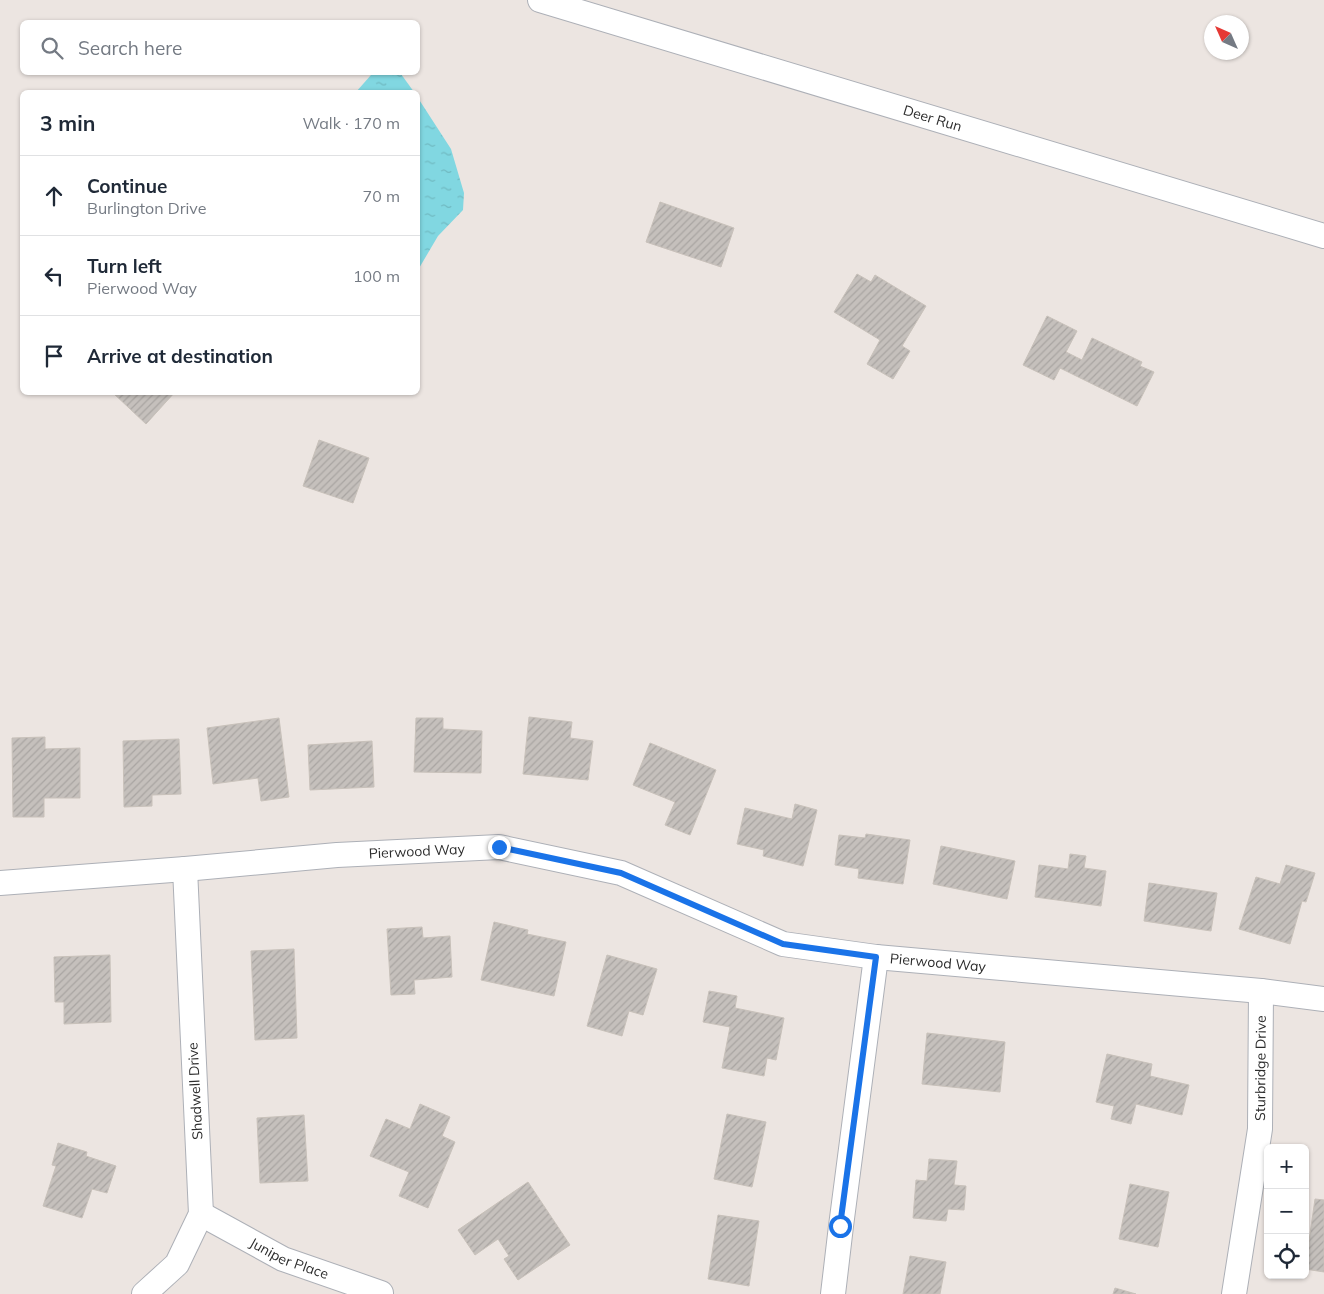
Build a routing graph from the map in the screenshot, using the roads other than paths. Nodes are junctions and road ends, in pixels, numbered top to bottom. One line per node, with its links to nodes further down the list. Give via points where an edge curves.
1 (540, 0): 2 (street, Deer Run)
2 (1324, 236)
3 (185, 869): 4 (street, Pierwood Way); 5 (street, Pierwood Way, via 337,855 499,847 621,873 783,944); 8 (street, Shadwell Drive)
4 (0, 883)
5 (876, 957): 6 (street, Pierwood Way); 11 (street)
6 (1261, 991): 7 (street, Pierwood Way); 12 (street, Sturbridge Drive, via 1260,1129)
7 (1324, 999)
8 (200, 1214): 9 (street, Juniper Place, via 283,1259); 10 (street, Shadwell Drive, via 177,1264)
9 (381, 1293)
10 (144, 1294)
11 (833, 1294)
12 (1234, 1294)

